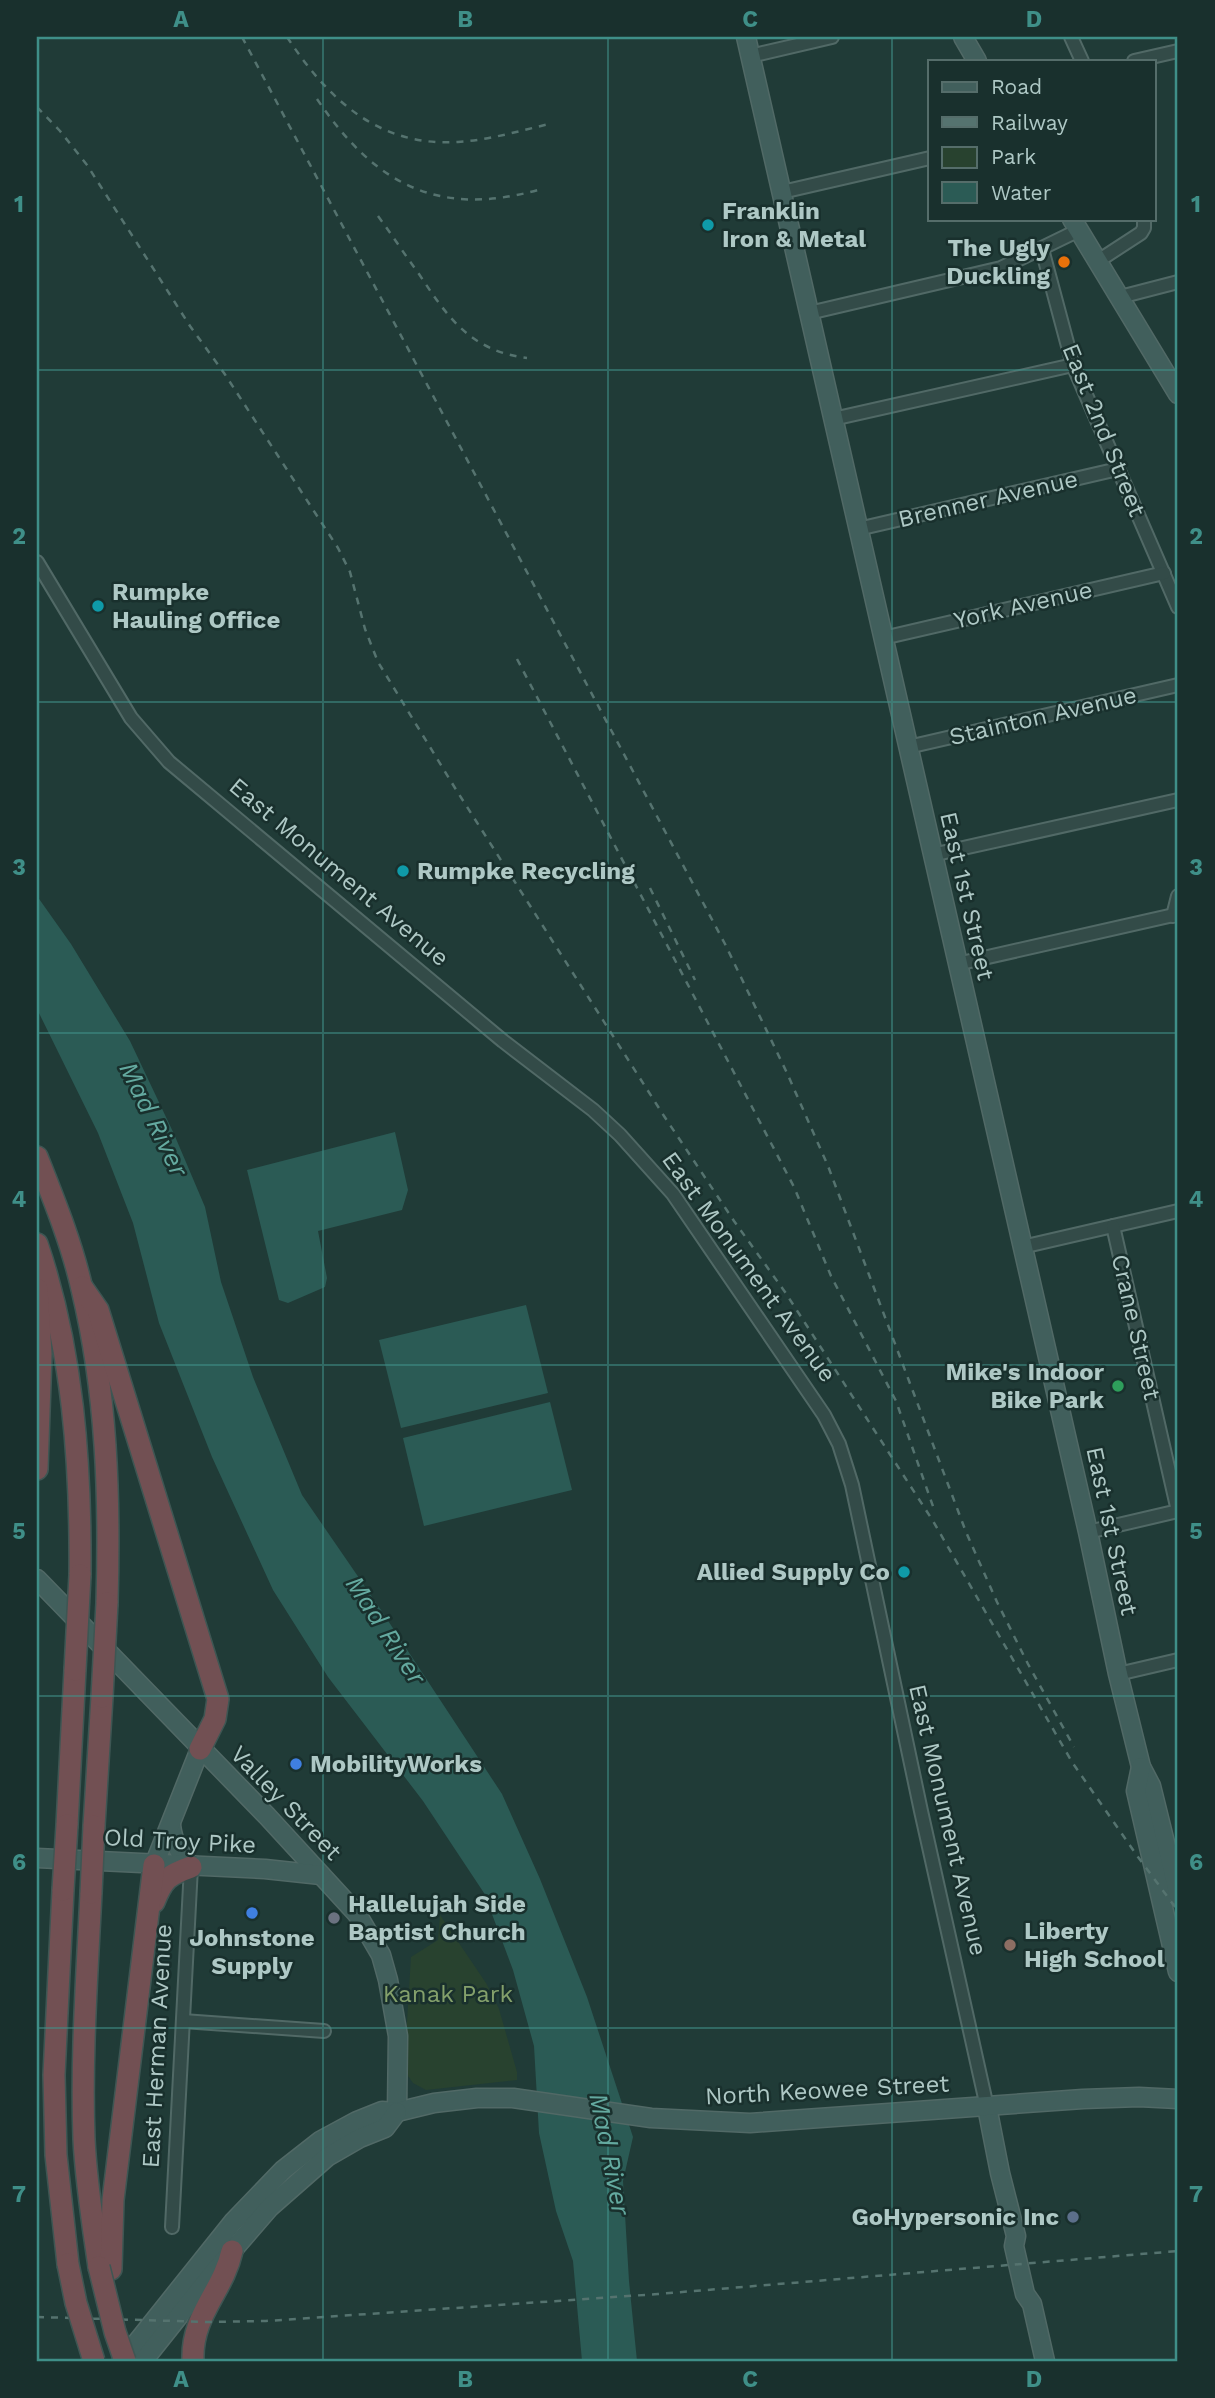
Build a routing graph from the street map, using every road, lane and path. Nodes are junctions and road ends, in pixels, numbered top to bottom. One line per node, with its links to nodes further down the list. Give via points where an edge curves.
1 (746, 37): 6 (main road, East 1st Street)
2 (832, 37): 6 (street)
3 (963, 37): 7 (main road)
4 (1071, 37): 8 (street)
5 (1178, 51): 9 (street)
6 (750, 56): 11 (main road, East 1st Street)
7 (976, 60)
8 (1082, 60)
9 (1138, 60)
10 (928, 158): 11 (street)
11 (782, 192): 18 (main road, East 1st Street)
12 (1144, 220): 15 (street, via 1141,233)
13 (1076, 224): 14 (street); 15 (main road)
14 (1042, 249): 18 (street, via 988,272); 19 (street, East 2nd Street)
15 (1098, 261): 17 (main road)
16 (1178, 282): 17 (street)
17 (1120, 297): 20 (main road)
18 (809, 313): 21 (main road, East 1st Street)
19 (1073, 365): 21 (street); 22 (street, East 2nd Street)
20 (1178, 394)
21 (833, 419): 23 (main road, East 1st Street)
22 (1118, 468): 23 (street, Brenner Avenue); 25 (street, East 2nd Street)
23 (858, 529): 27 (main road, East 1st Street)
24 (37, 562): 64 (street, East Monument Avenue, via 131,718 169,762 503,1041 593,1110 656,1174 824,1415 852,1485)
25 (1164, 573): 26 (street, East 2nd Street); 27 (street, York Avenue)
26 (1178, 607)
27 (883, 638): 29 (main road, East 1st Street)
28 (1178, 685): 29 (street, Stainton Avenue)
29 (908, 747): 31 (main road, East 1st Street)
30 (1178, 800): 31 (street)
31 (932, 855): 34 (main road, East 1st Street)
32 (1178, 896): 33 (street)
33 (1175, 915): 34 (street)
34 (957, 964): 39 (main road, East 1st Street)
35 (37, 1157): 40 (highway)
36 (1178, 1211): 37 (street)
37 (1113, 1226): 39 (street); 43 (street, Crane Street)
38 (37, 1244): 69 (highway, bridge, via 72,1397 80,1507 54,2075 56,2155 68,2264)
39 (1023, 1247): 44 (main road, East 1st Street)
40 (82, 1287): 48 (highway, via 98,1310 218,1699 215,1719); 68 (highway, bridge, via 108,1465 107,1603 83,2041 84,2138)
41 (37, 1289): 42 (highway, via 41,1354)
42 (37, 1469)
43 (1178, 1511): 44 (street)
44 (1088, 1532): 47 (main road, East 1st Street)
45 (37, 1579): 48 (main road, Valley Street)
46 (1178, 1660): 47 (street)
47 (1118, 1674): 49 (main road, East 1st Street)
48 (200, 1748): 50 (main road); 51 (main road, Valley Street)
49 (1141, 1767): 57 (main road, East 1st Street, via 1151,1786); 59 (main road, East 1st Street, via 1136,1791)
50 (170, 1824): 53 (main road); 54 (main road, via 172,1839)
51 (282, 1832): 55 (main road, via 285,1855); 56 (main road, Valley Street)
52 (37, 1858): 53 (main road, Old Troy Pike)
53 (154, 1866): 54 (main road, Old Troy Pike); 58 (highway)
54 (191, 1867): 55 (main road, Old Troy Pike); 58 (highway, via 165,1880); 60 (street, East Herman Avenue)
55 (265, 1869): 56 (main road, Old Troy Pike)
56 (321, 1875): 65 (main road, Valley Street, via 357,1914 381,1955 398,2036)
57 (1178, 1895)
58 (149, 1913): 68 (highway)
59 (1178, 1972)
60 (183, 2021): 61 (street); 66 (street, East Herman Avenue)
61 (324, 2031)
62 (1178, 2082): 63 (main road)
63 (1170, 2098): 64 (main road, North Keowee Street)
64 (987, 2107): 65 (main road, North Keowee Street, via 750,2123 651,2118 513,2098 434,2103); 73 (main road, East Monument Avenue, via 1016,2236 1014,2246)
65 (397, 2112): 67 (main road, North Keowee Street, via 385,2127 312,2168); 70 (main road, North Keowee Street, via 382,2111 357,2121 320,2141 283,2170 233,2222)
66 (172, 2227)
67 (232, 2251): 71 (main road, North Keowee Street); 72 (highway, via 228,2271 197,2327)
68 (105, 2268): 70 (highway, bridge)
69 (93, 2361)
70 (124, 2361)
71 (143, 2361)
72 (193, 2361)
73 (1045, 2361)

